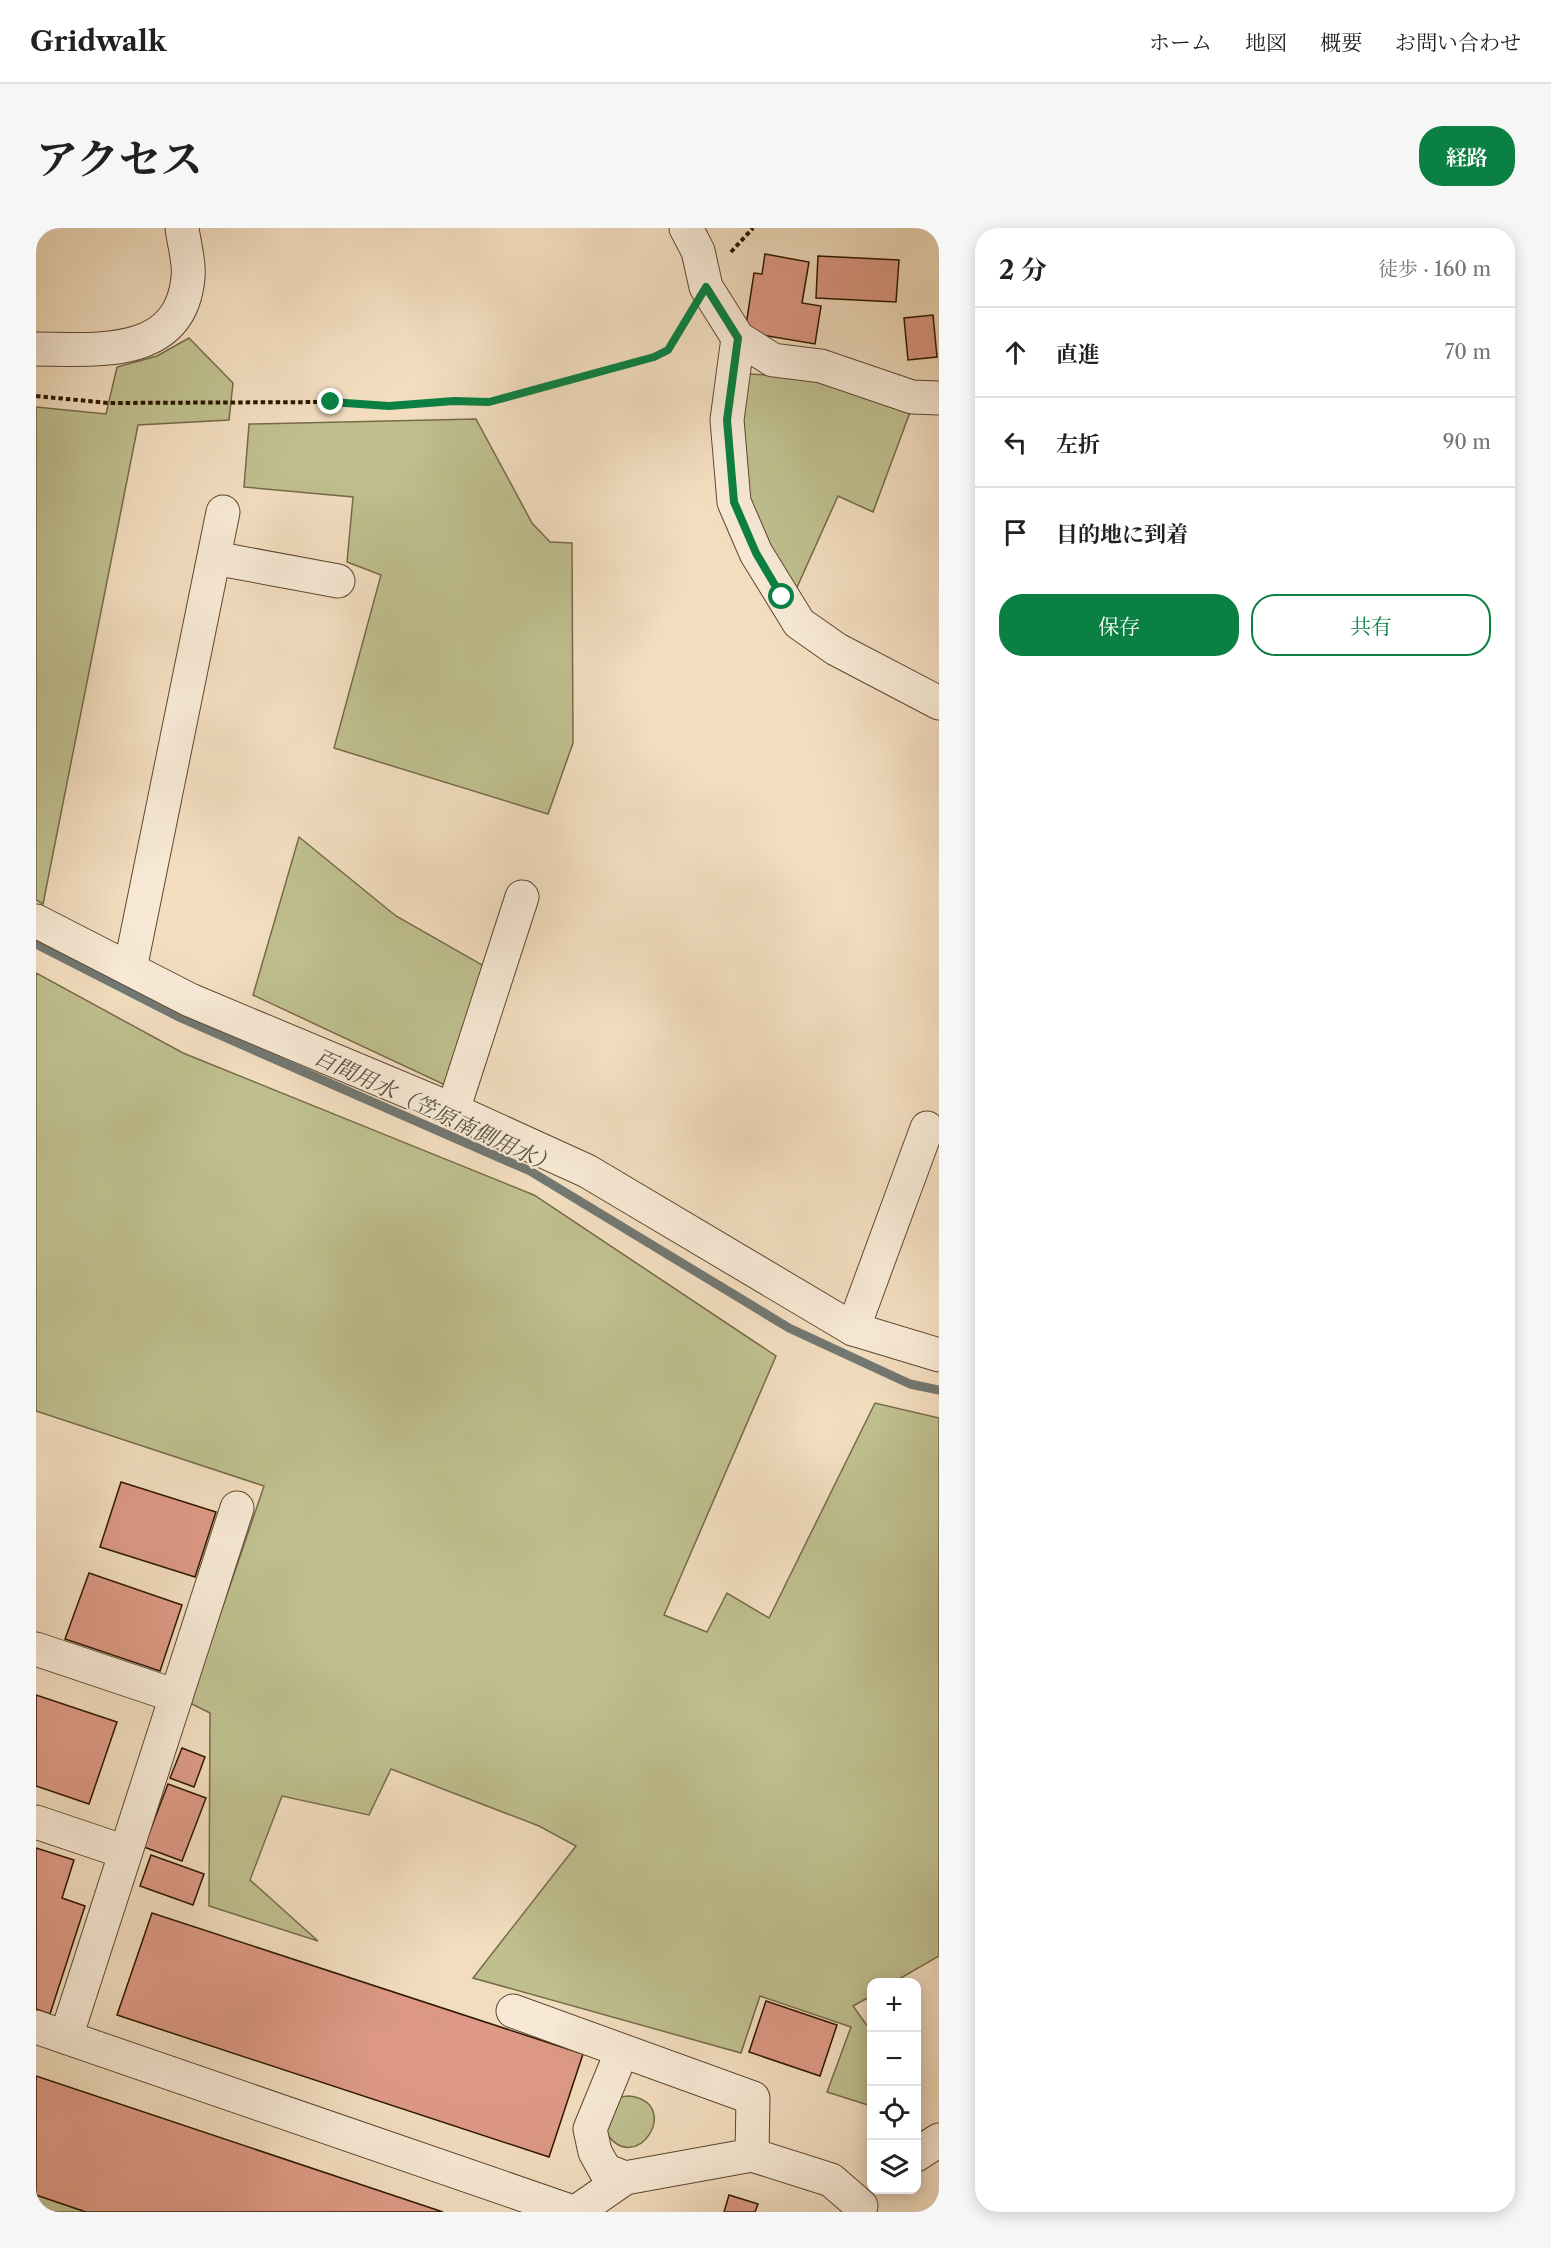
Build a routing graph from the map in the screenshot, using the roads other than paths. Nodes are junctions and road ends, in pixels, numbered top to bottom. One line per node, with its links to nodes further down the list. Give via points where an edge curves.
1 (182, 228): 4 (street, via 189,277 182,303 170,322 146,341 116,349)
2 (686, 228): 3 (street, via 698,251 706,287)
3 (738, 338): 5 (street, via 773,360 820,366 912,397); 9 (street, via 727,420 734,502 756,553 799,623 836,649)
4 (36, 350)
5 (939, 398)
6 (223, 512): 7 (street)
7 (214, 558): 8 (street); 12 (street)
8 (338, 580)
9 (939, 703)
10 (522, 897): 13 (street)
11 (36, 921): 12 (street)
12 (130, 969): 13 (street, via 190,1000)
13 (453, 1110): 15 (street, via 587,1171)
14 (927, 1128): 15 (street)
15 (853, 1329): 16 (street)
16 (939, 1355)
17 (237, 1508): 19 (street)
18 (36, 1649): 19 (street)
19 (176, 1696): 21 (street)
20 (36, 1822): 21 (street)
21 (125, 1852): 23 (street)
22 (513, 2012): 24 (street)
23 (51, 2032): 30 (street)
24 (622, 2051): 27 (street, via 753,2098); 28 (street, via 590,2129 595,2152 605,2170)
25 (939, 2140): 26 (street)
26 (921, 2152)
27 (752, 2155): 28 (street); 29 (street, via 831,2180)
28 (625, 2178): 30 (street)
29 (865, 2203)
30 (575, 2212)

